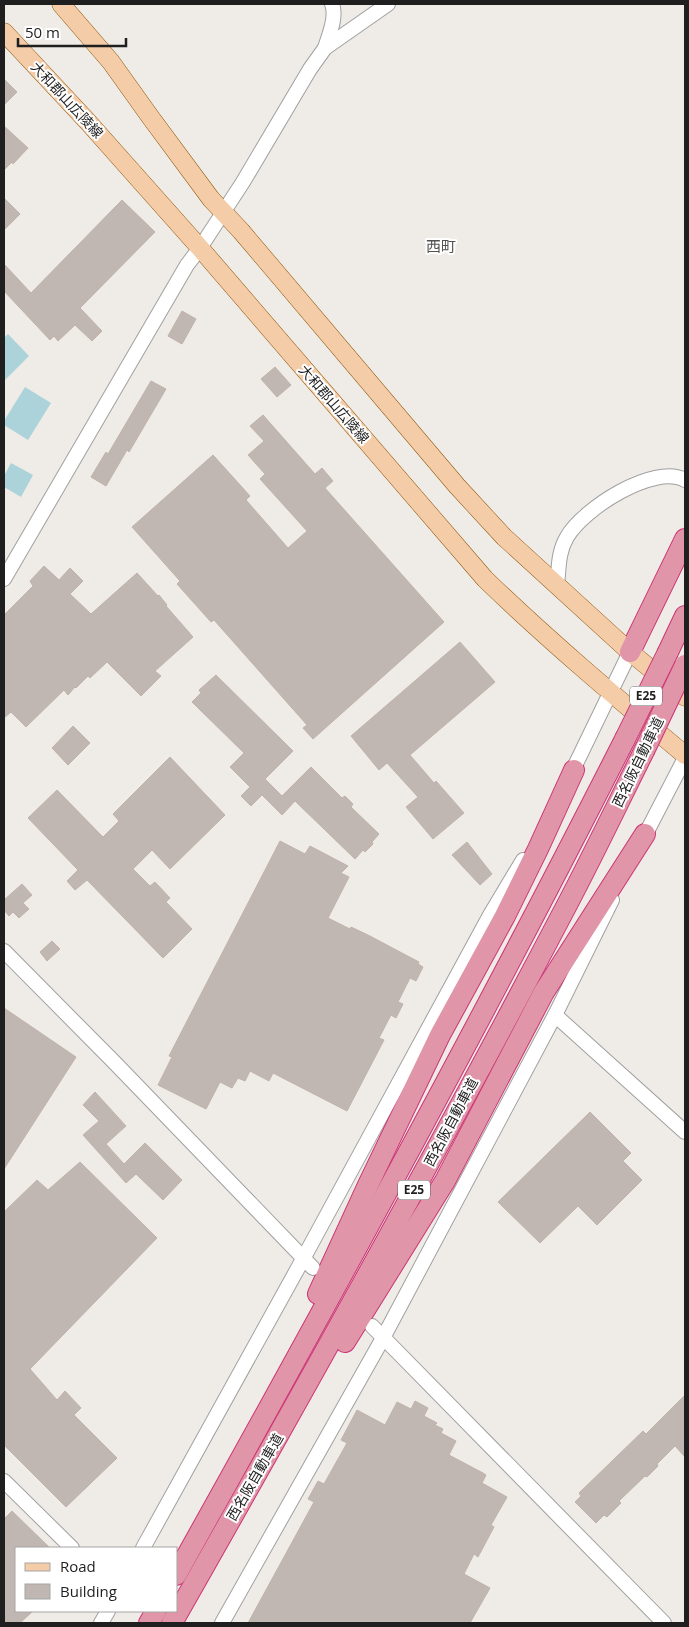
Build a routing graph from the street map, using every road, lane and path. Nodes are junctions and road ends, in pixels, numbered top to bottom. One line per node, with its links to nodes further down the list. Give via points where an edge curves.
1 (61, 4): 6 (main road, via 111,62)
2 (332, 4): 5 (street, via 333,20)
3 (388, 4): 5 (street)
4 (4, 32): 7 (main road, 大和郡山広陵線)
5 (325, 48): 6 (street)
6 (223, 212): 7 (street); 11 (main road, via 456,486 504,537)
7 (200, 248): 10 (street); 15 (main road, 大和郡山広陵線, via 485,579)
8 (685, 480): 11 (street, via 670,476 650,479 595,507 567,536 560,554)
9 (685, 539): 13 (highway)
10 (5, 575)
11 (558, 585): 13 (main road)
12 (685, 616): 26 (highway, 西名阪自動車道 / E25, bridge, via 535,916)
13 (630, 652): 15 (street); 16 (main road)
14 (685, 665): 33 (highway, 西名阪自動車道 / E25, bridge, via 560,918 442,1139 295,1408)
15 (611, 692): 17 (main road, 大和郡山広陵線); 18 (street)
16 (685, 697)
17 (685, 756): 19 (street)
18 (574, 770): 23 (street, via 490,915); 26 (highway, via 505,916 440,1035)
19 (645, 834): 21 (street); 33 (highway, via 544,992 417,1228)
20 (4, 951): 23 (street)
21 (555, 1015): 22 (street); 25 (street)
22 (685, 1132)
23 (308, 1264): 29 (street)
24 (372, 1326): 25 (street)
25 (383, 1338): 36 (street); 37 (street)
26 (254, 1435): 30 (highway, 西名阪自動車道 / E25)
27 (4, 1481): 28 (street)
28 (71, 1547)
29 (144, 1547)
30 (178, 1570)
31 (107, 1612): 34 (street)
32 (155, 1612): 35 (highway)
33 (174, 1619)
34 (101, 1623)
35 (149, 1623)
36 (222, 1623)
37 (664, 1623)

